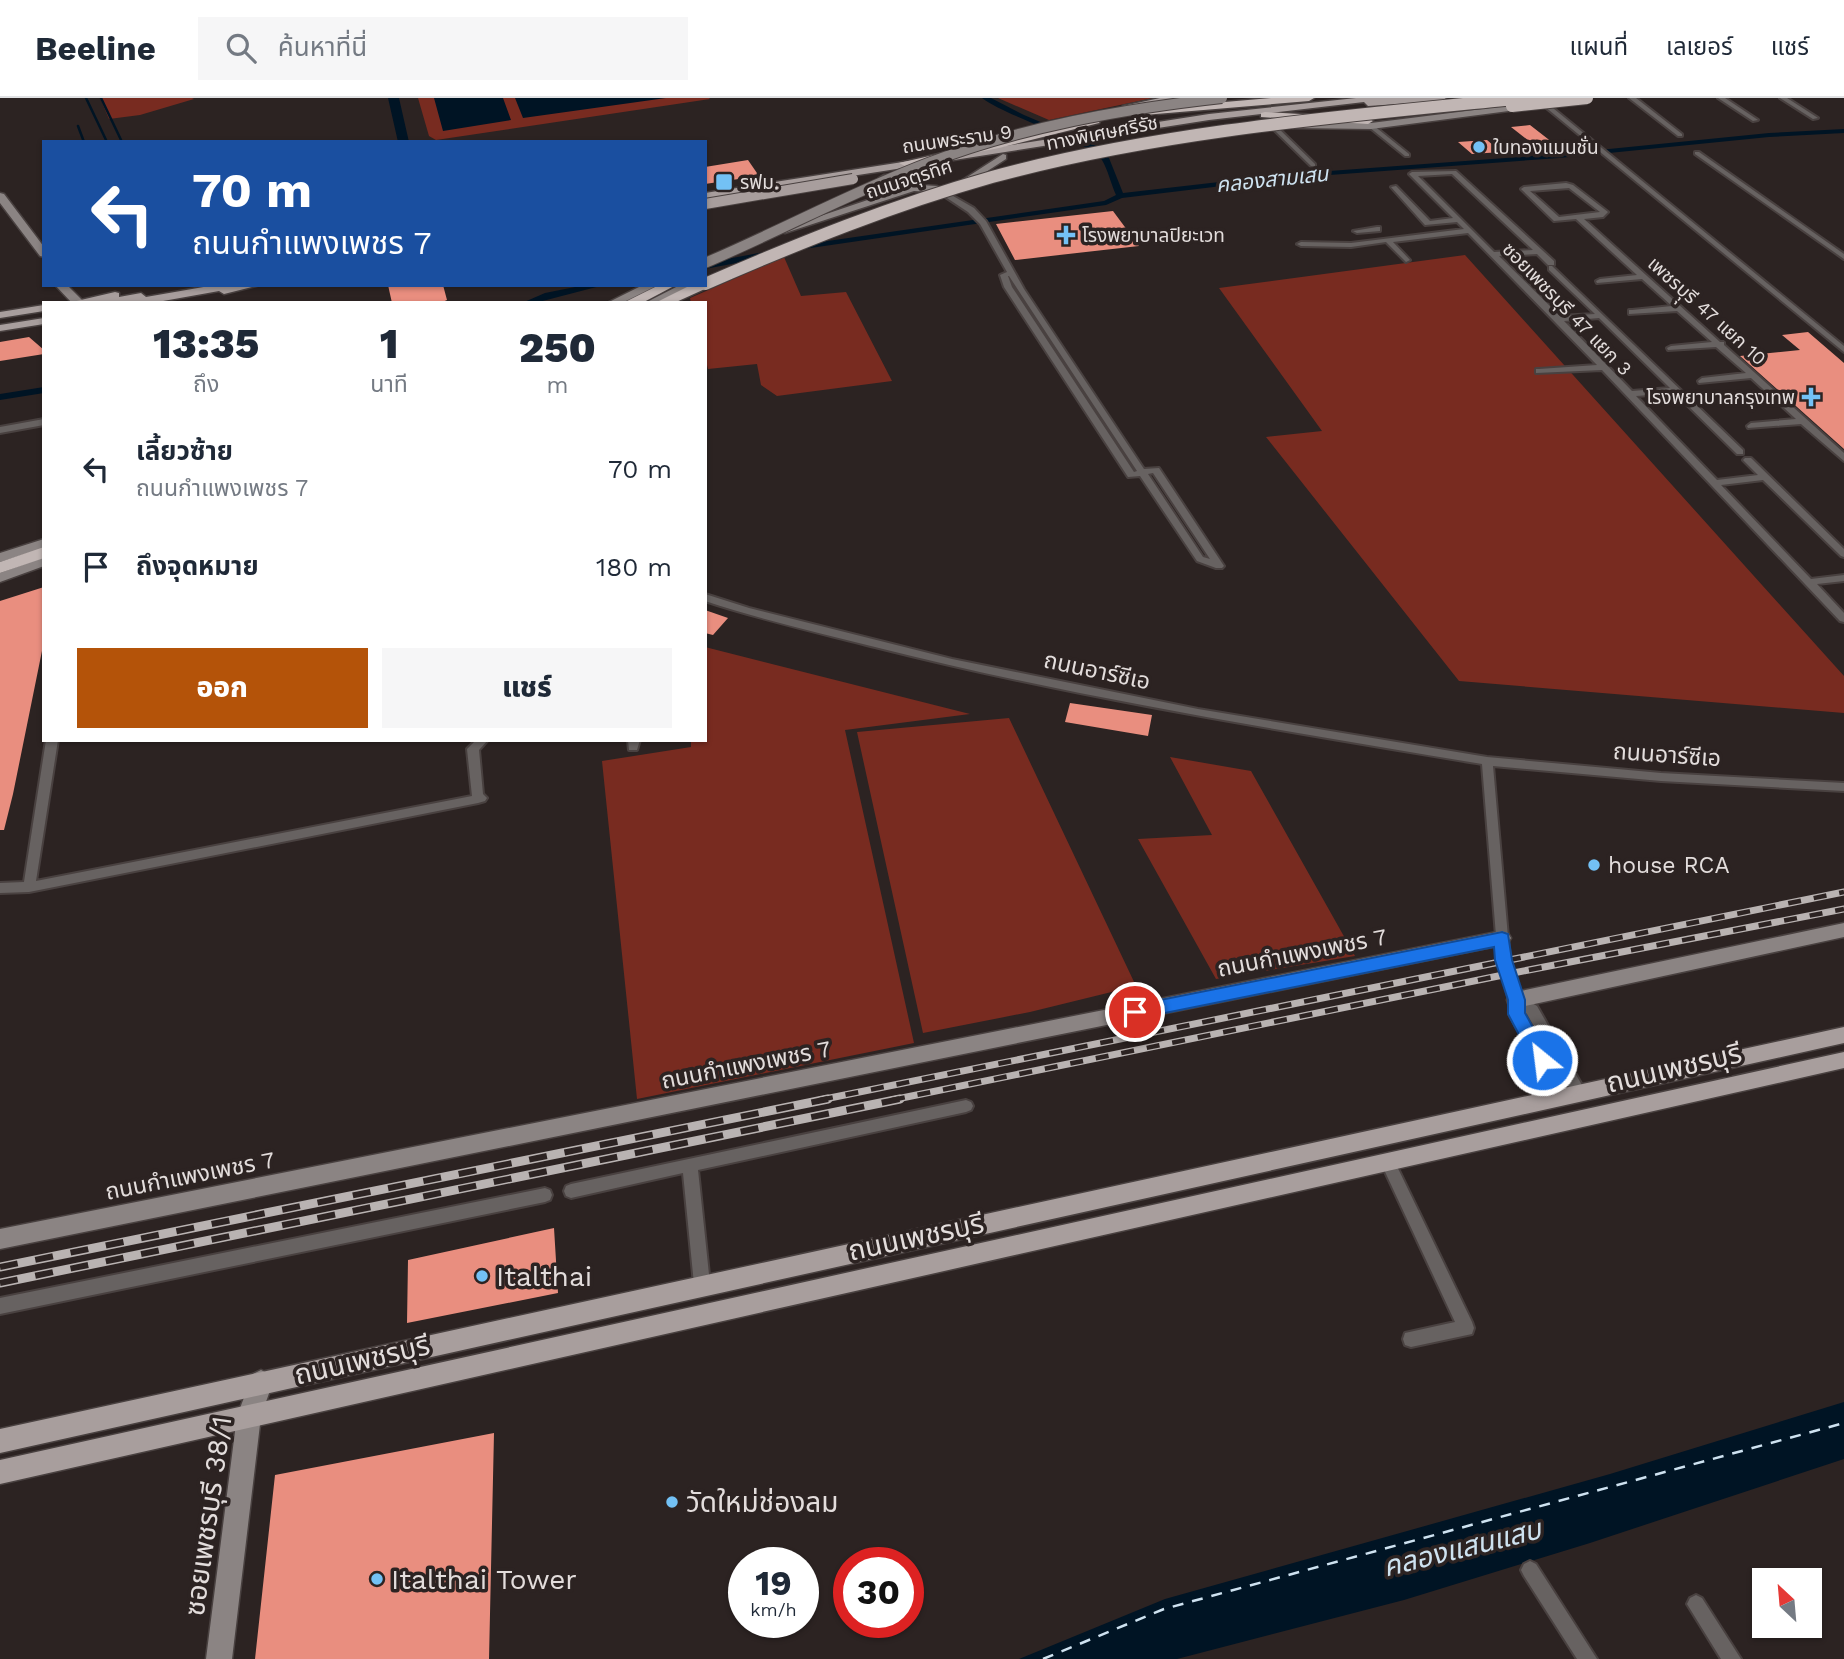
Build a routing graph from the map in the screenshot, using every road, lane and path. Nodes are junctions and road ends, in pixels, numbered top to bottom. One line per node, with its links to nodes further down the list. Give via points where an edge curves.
1 (1177, 98): 18 (main road, ถนนพระราม 9)
2 (1309, 98): 12 (highway)
3 (1380, 98): 11 (main road, ถนนพระราม 9)
4 (1430, 98): 5 (main road, ถนนพระราม 9); 16 (main road, ถนนพระราม 9); 60 (highway, ทางพิเศษศรีรัช, bridge, via 1175,132 1014,163 829,219)
5 (1442, 98)
6 (1525, 98): 65 (highway, ทางพิเศษศรีรัช, bridge, via 1188,139 1041,166 872,214)
7 (1586, 98): 13 (main road, ถนนพระราม 9); 19 (highway, bridge)
8 (1632, 98): 22 (street)
9 (1721, 98): 17 (street)
10 (1783, 98): 15 (street)
11 (1365, 99): 21 (main road, ถนนพระราม 9, via 1290,106)
12 (1223, 102): 18 (highway); 50 (main road, ถนนจตุรทิศ, bridge, via 1140,108 962,151 840,200)
13 (1546, 105): 19 (main road, ถนนพระราม 9); 95 (street)
14 (1306, 118): 16 (highway); 19 (highway); 20 (highway)
15 (1815, 118)
16 (1269, 120): 19 (main road, ถนนพระราม 9); 20 (main road, ถนนพระราม 9); 21 (main road, ถนนพระราม 9); 30 (street)
17 (1755, 120)
18 (1069, 122): 24 (highway); 26 (main road, ถนนพระราม 9, bridge, via 1016,130)
19 (1369, 123): 27 (street)
20 (1256, 124): 34 (main road, ถนนจตุรทิศ, bridge, via 1086,153)
21 (1136, 132): 23 (main road, ถนนพระราม 9)
22 (1680, 135)
23 (1026, 150): 24 (main road, ถนนพระราม 9); 29 (main road, ถนนพระราม 9)
24 (1001, 151): 26 (main road); 28 (main road, ถนนพระราม 9); 29 (highway); 34 (main road)
25 (1697, 153): 56 (street)
26 (925, 155): 32 (main road, ถนนพระราม 9)
27 (1407, 155)
28 (975, 160): 33 (main road, ถนนพระราม 9); 40 (main road, ถนนพระราม 9, bridge)
29 (905, 163): 37 (main road, ถนนพระราม 9)
30 (1313, 165)
31 (1412, 174): 45 (street, ซอยเพชรบุรี 47 แยก 3); 54 (street, via 1454,172)
32 (793, 177): 37 (main road); 41 (main road, ถนนพระราม 9)
33 (884, 178): 36 (main road, via 912,180); 42 (main road, ถนนพระราม 9, via 718,206)
34 (966, 181): 38 (main road, ถนนจตุรทิศ)
35 (1394, 187): 45 (street, via 1428,223)
36 (913, 188): 38 (main road); 50 (main road, bridge)
37 (747, 189): 43 (main road, ถนนพระราม 9)
38 (937, 189): 61 (street, via 977,216); 63 (main road, ถนนจตุรทิศ, via 825,228)
39 (0, 196): 53 (main road)
40 (707, 200)
41 (707, 200)
42 (707, 200)
43 (707, 200)
44 (1579, 218): 44 (street, via 1556,218 1524,189 1571,186 1604,212); 62 (street, เพชรบุุรี 47 แยก 10)
45 (1459, 220): 49 (street, ซอยเพชรบุรี 47 แยก 3)
46 (6, 224): 59 (main road)
47 (1376, 227): 48 (street); 51 (street)
48 (1357, 231)
49 (1469, 232): 51 (street); 55 (street, ซอยเพชรบุรี 47 แยก 3)
50 (778, 233): 58 (main road, ถนนจตุรทิศ, bridge)
51 (1388, 240): 52 (street); 57 (street)
52 (1301, 244)
53 (42, 251)
54 (1539, 252): 55 (street); 89 (street)
55 (1492, 254): 91 (street, ซอยเพชรบุรี 47 แยก 3)
56 (1844, 257)
57 (1406, 260)
58 (707, 262)
59 (42, 267)
60 (707, 269)
61 (1011, 273): 85 (street); 86 (street, via 1003,279)
62 (1645, 276): 64 (street); 87 (street, เพชรบุุรี 47 แยก 10)
63 (707, 277)
64 (1600, 281)
65 (707, 284)
66 (64, 287): 77 (main road)
67 (78, 287): 78 (main road)
68 (161, 287): 79 (main road)
69 (193, 287): 80 (main road)
70 (223, 287): 81 (main road)
71 (244, 287): 82 (main road)
72 (650, 287): 76 (main road)
73 (664, 287): 76 (highway)
74 (685, 287): 83 (main road)
75 (699, 287): 84 (highway, ทางพิเศษศรีรัช)
76 (629, 299)
77 (88, 301)
78 (89, 301)
79 (95, 301)
80 (97, 301)
81 (143, 301)
82 (165, 301)
83 (654, 301)
84 (667, 301)
85 (1031, 306): 86 (street); 97 (street)
86 (1020, 307): 99 (street)
87 (1680, 308): 88 (street); 93 (street, เพชรบุุรี 47 แยก 10)
88 (1632, 312)
89 (1600, 316): 91 (street); 102 (street)
90 (42, 318): 92 (main road)
91 (1558, 319): 96 (street, ซอยเพชรบุรี 47 แยก 3)
92 (0, 322)
93 (1721, 344): 94 (street); 100 (street, เพชรบุุรี 47 แยก 10)
94 (1671, 348)
95 (1844, 350)
96 (1603, 367): 98 (street); 103 (street, ซอยเพชรบุรี 47 แยก 3)
97 (1073, 370): 99 (street); 104 (street)
98 (1539, 371)
99 (1062, 372): 105 (street)
100 (1754, 375): 101 (street); 106 (street, เพชรบุุรี 47 แยก 10)
101 (1702, 381)
102 (1676, 390): 103 (street); 110 (street)
103 (1629, 394): 117 (street, ซอยเพชรบุรี 47 แยก 3)
104 (1100, 410): 105 (street); 111 (street)
105 (1088, 411): 112 (street)
106 (1803, 421): 108 (street); 113 (street, เพชรบุุรี 47 แยก 10)
107 (42, 422): 109 (street)
108 (1751, 426)
109 (0, 430)
110 (1740, 452)
111 (1131, 453): 112 (street); 115 (street)
112 (1118, 455): 115 (street, via 1131,475)
113 (1844, 458)
114 (1748, 460): 116 (street)
115 (1144, 473): 115 (street, via 1156,470 1219,566 1200,559)
116 (1765, 477): 117 (street); 120 (street)
117 (1713, 483): 127 (street, ซอยเพชรบุรี 47 แยก 3)
118 (42, 544): 121 (main road)
119 (42, 553): 123 (highway)
120 (1844, 554)
121 (0, 558)
122 (42, 562): 126 (main road)
123 (0, 568)
124 (42, 568): 126 (highway)
125 (1844, 578): 127 (street)
126 (0, 580)
127 (1809, 582): 129 (street, ซอยเพชรบุรี 47 แยก 3)
128 (707, 598): 132 (street, ถนนอาร์ซีเอ, via 952,663 1198,713)
129 (1844, 619)
130 (52, 742): 134 (street)
131 (481, 742): 134 (street, via 473,749 480,799)
132 (1487, 761): 133 (street, ถนนอาร์ซีเอ); 137 (street)
133 (1844, 787)
134 (29, 887): 135 (street)
135 (0, 888)
136 (1844, 930): 138 (main road)
137 (1502, 938): 138 (street); 147 (main road, ถนนกำแพงเพชร 7)
138 (1516, 1000): 141 (street, via 1516,1014)
139 (1844, 1035): 141 (main road, ถนนเพชรบุรี)
140 (1844, 1060): 143 (main road, ถนนเพชรบุรี)
141 (1572, 1096): 148 (main road, ถนนเพชรบุรี)
142 (966, 1106): 144 (street)
143 (1387, 1161): 150 (main road, ถนนเพชรบุรี); 151 (street, via 1466,1328)
144 (690, 1167): 145 (street); 148 (street)
145 (571, 1191)
146 (545, 1195): 149 (street)
147 (0, 1239)
148 (712, 1281): 150 (main road); 152 (main road, ถนนเพชรบุรี)
149 (0, 1306)
150 (723, 1309): 153 (main road, ถนนเพชรบุรี)
151 (1411, 1339)
152 (261, 1382): 153 (main road, ซอยเพชรบุรี 38/1); 154 (main road, ถนนเพชรบุรี)
153 (249, 1416): 155 (main road, ถนนเพชรบุรี); 158 (main road, ซอยเพชรบุรี 38/1)
154 (0, 1440)
155 (0, 1472)
156 (1530, 1570): 159 (street)
157 (1696, 1604): 160 (street)
158 (219, 1659)
159 (1588, 1659)
160 (1732, 1659)

